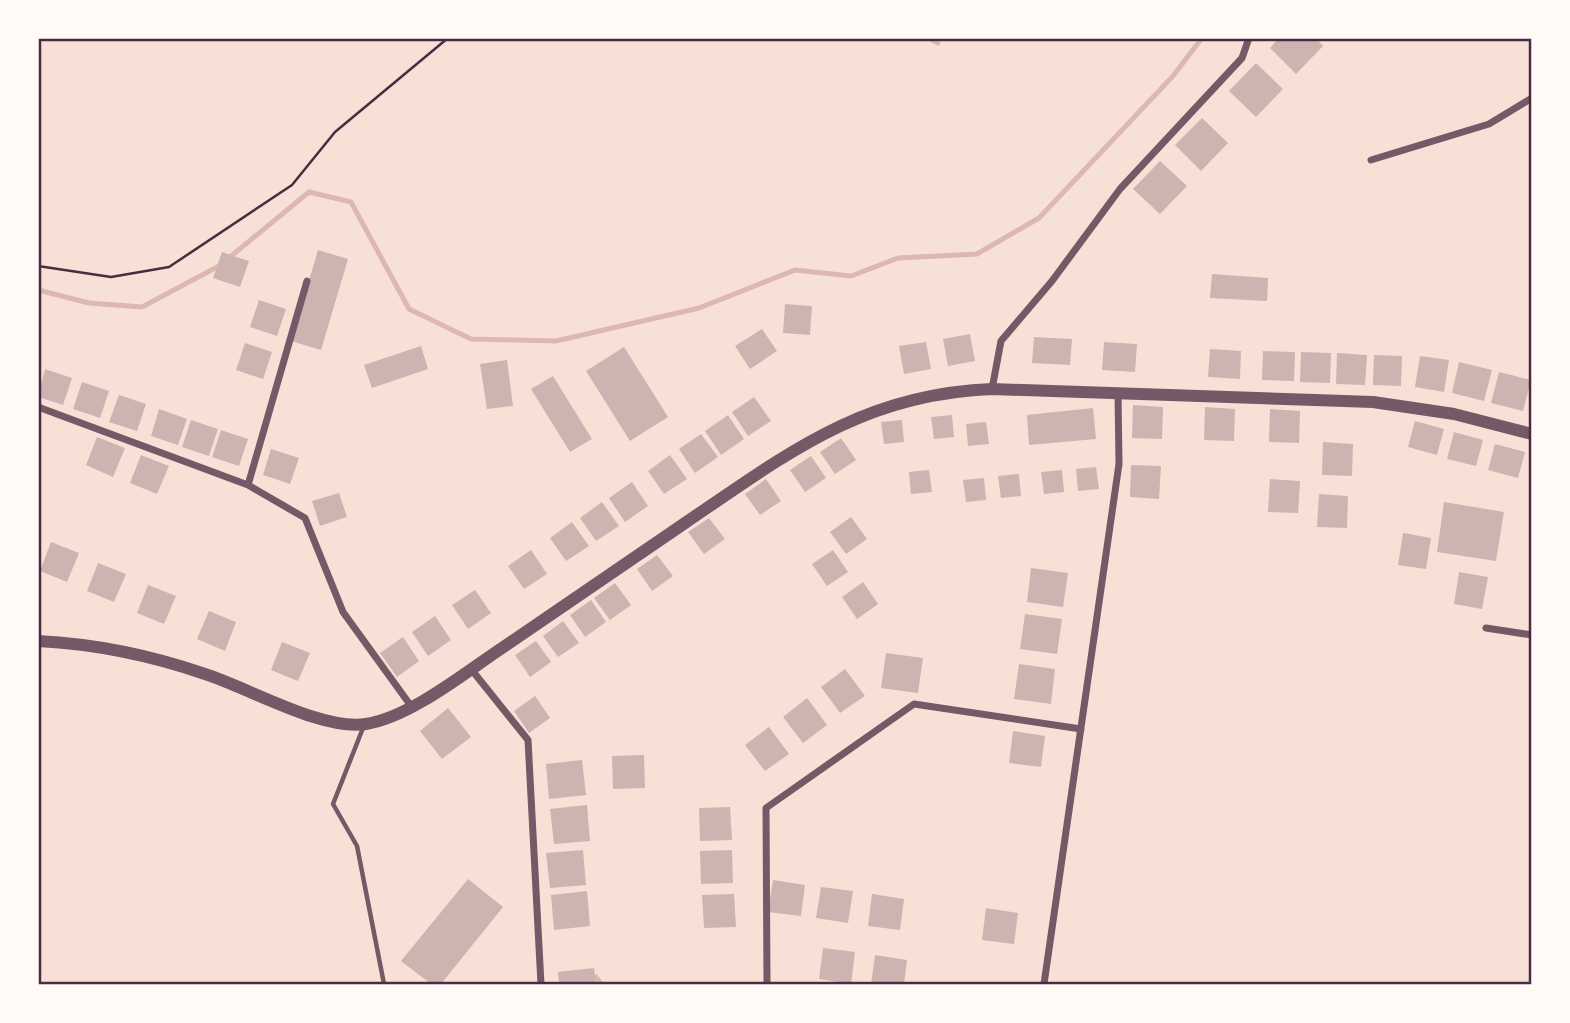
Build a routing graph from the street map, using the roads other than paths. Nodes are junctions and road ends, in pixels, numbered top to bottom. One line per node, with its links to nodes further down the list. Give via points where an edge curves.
1 (1249, 38): 5 (street, via 1242,58 1120,189 1001,341)
2 (1531, 99): 3 (street, via 1489,124)
3 (1371, 160)
4 (307, 281): 9 (street)
5 (992, 389): 6 (street); 13 (street, via 892,404 809,441)
6 (1118, 392): 8 (street, via 1399,405); 16 (street, via 1119,464)
7 (38, 407): 9 (street)
8 (1531, 434)
9 (248, 485): 14 (street, via 305,518 343,612)
10 (1486, 628): 11 (street)
11 (1531, 635)
12 (39, 642): 15 (street, via 123,650 204,673 309,715)
13 (471, 669): 14 (street); 18 (street, via 528,740)
14 (411, 706): 15 (street)
15 (365, 724): 17 (lane, via 333,804 357,846)
16 (1081, 729): 19 (street, via 914,704 766,808); 20 (street)
17 (384, 985)
18 (541, 985)
19 (767, 985)
20 (1044, 985)

